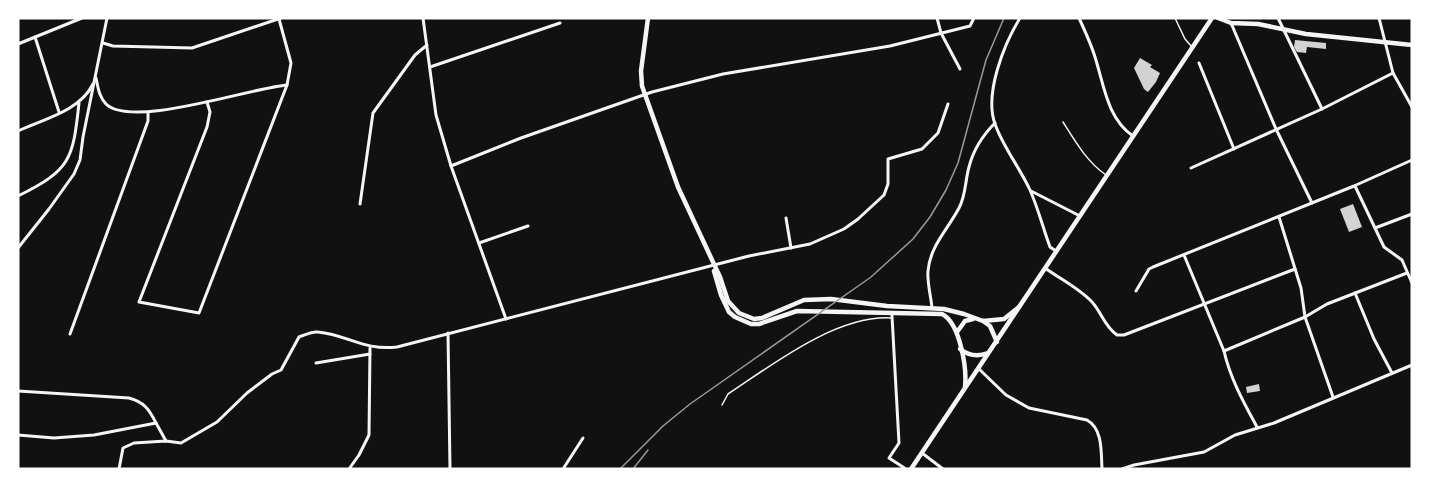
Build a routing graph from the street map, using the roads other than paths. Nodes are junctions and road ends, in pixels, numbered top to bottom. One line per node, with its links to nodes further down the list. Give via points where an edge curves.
1 (82, 18): 21 (street)
2 (107, 18): 22 (street)
3 (280, 18): 22 (street, via 192,48); 33 (street, via 291,63)
4 (423, 18): 25 (street)
5 (648, 18): 34 (main road, via 641,71)
6 (937, 18): 20 (street)
7 (974, 18): 20 (street, via 970,26)
8 (1020, 18): 43 (street, via 996,76)
9 (1079, 18): 46 (street, via 1112,111)
10 (1175, 18): 27 (lane)
11 (1212, 18): 27 (main road)
12 (1218, 18): 17 (main road)
13 (1249, 18): 18 (main road)
14 (1278, 18): 19 (street)
15 (1379, 18): 23 (street)
16 (560, 23): 29 (street)
17 (1231, 23): 18 (main road); 44 (street)
18 (1258, 24): 19 (main road)
19 (1283, 30): 23 (main road); 39 (street)
20 (941, 33): 30 (street); 34 (street, via 891,46 723,74)
21 (35, 37): 24 (street); 40 (street)
22 (102, 43): 32 (street)
23 (1385, 43): 26 (main road); 31 (street)
24 (18, 44)
25 (427, 45): 29 (street); 56 (street, via 415,55 373,113)
26 (1412, 45)
27 (1192, 47): 46 (main road)
28 (1199, 63): 47 (street)
29 (430, 67): 49 (street, via 436,115)
30 (960, 69)
31 (1393, 73): 38 (street); 39 (street)
32 (96, 76): 36 (street); 41 (street, via 106,104 120,112); 64 (street, via 74,174)
33 (287, 85): 35 (street); 35 (street, via 199,313 139,302 207,127)
34 (644, 94): 49 (street); 68 (main road, via 678,187)
35 (207, 102): 41 (street)
36 (79, 103): 40 (street); 54 (street, via 70,156 46,182)
37 (948, 104): 65 (street, via 938,133 922,149 888,159 888,184 884,195 871,207 844,229)
38 (1412, 107)
39 (1322, 109): 44 (street)
40 (59, 112): 45 (street)
41 (148, 112): 85 (street)
42 (1063, 122): 51 (lane, via 1093,164)
43 (995, 123): 53 (street); 77 (street, via 977,147 958,209 933,253 928,270)
44 (1276, 129): 47 (street); 55 (street)
45 (18, 130)
46 (1133, 136): 51 (main road)
47 (1234, 149): 50 (street)
48 (1412, 160): 52 (street)
49 (452, 166): 63 (street)
50 (1191, 168)
51 (1107, 175): 58 (main road)
52 (1354, 186): 55 (street); 62 (street)
53 (1030, 191): 58 (street); 66 (street, via 1050,247)
54 (18, 196)
55 (1312, 203): 59 (street)
56 (360, 204)
57 (1412, 214): 62 (street)
58 (1080, 216): 66 (main road)
59 (1279, 217): 67 (street); 70 (street)
60 (786, 218): 65 (street)
61 (528, 226): 63 (street)
62 (1375, 228): 71 (street, via 1384,247 1402,260)
63 (479, 243): 80 (street)
64 (18, 248)
65 (791, 248): 68 (street)
66 (1057, 251): 69 (main road)
67 (1184, 255): 73 (street, via 1149,269); 75 (street)
68 (713, 266): 77 (main road, via 733,308 754,319 804,300); 80 (street); 83 (main road, via 725,306 735,317 751,324 797,311 933,313 947,317)
69 (1045, 268): 75 (street, via 1089,299 1105,325 1117,335); 76 (main road)
70 (1295, 269): 75 (street); 79 (street)
71 (1407, 273): 72 (street); 74 (street)
72 (1412, 283)
73 (1136, 291)
74 (1354, 293): 79 (street); 95 (street)
75 (1203, 303): 89 (street)
76 (1021, 306): 82 (main road, via 1005,319); 86 (main road)
77 (933, 308): 81 (main road)
78 (892, 317): 99 (lane, via 857,322 800,346 729,394); 110 (street, via 899,443 889,458)
79 (1305, 317): 89 (street); 98 (street)
80 (506, 319): 84 (street)
81 (973, 319): 82 (main road); 83 (main road, via 965,321)
82 (983, 321): 86 (main road, via 990,326)
83 (957, 332): 88 (main road)
84 (448, 333): 87 (street, via 398,347); 108 (street)
85 (70, 334)
86 (997, 342): 90 (main road)
87 (370, 348): 91 (street); 104 (street, via 315,331 299,337 281,370 247,393 217,422 182,443)
88 (960, 349): 90 (main road, via 980,356); 96 (main road)
89 (1224, 351): 101 (street)
90 (990, 352): 94 (main road)
91 (370, 354): 92 (street); 107 (street, via 369,435)
92 (316, 363)
93 (1412, 365): 95 (street)
94 (979, 369): 96 (main road); 112 (street, via 1006,395 1029,408 1093,424 1098,430)
95 (1392, 373): 98 (street)
96 (965, 389): 105 (main road)
97 (18, 390): 100 (street, via 129,398 142,402)
98 (1333, 397): 101 (street)
99 (722, 405)
100 (156, 423): 102 (street, via 84,436); 104 (street)
101 (1257, 428): 113 (street, via 1234,435 1204,452)
102 (18, 435)
103 (584, 438): 109 (street)
104 (166, 441): 106 (street, via 134,443 123,448)
105 (922, 453): 110 (main road); 111 (street)
106 (118, 469)
107 (349, 469)
108 (450, 469)
109 (563, 469)
110 (908, 469)
111 (943, 469)
112 (1102, 469)
113 (1122, 469)

